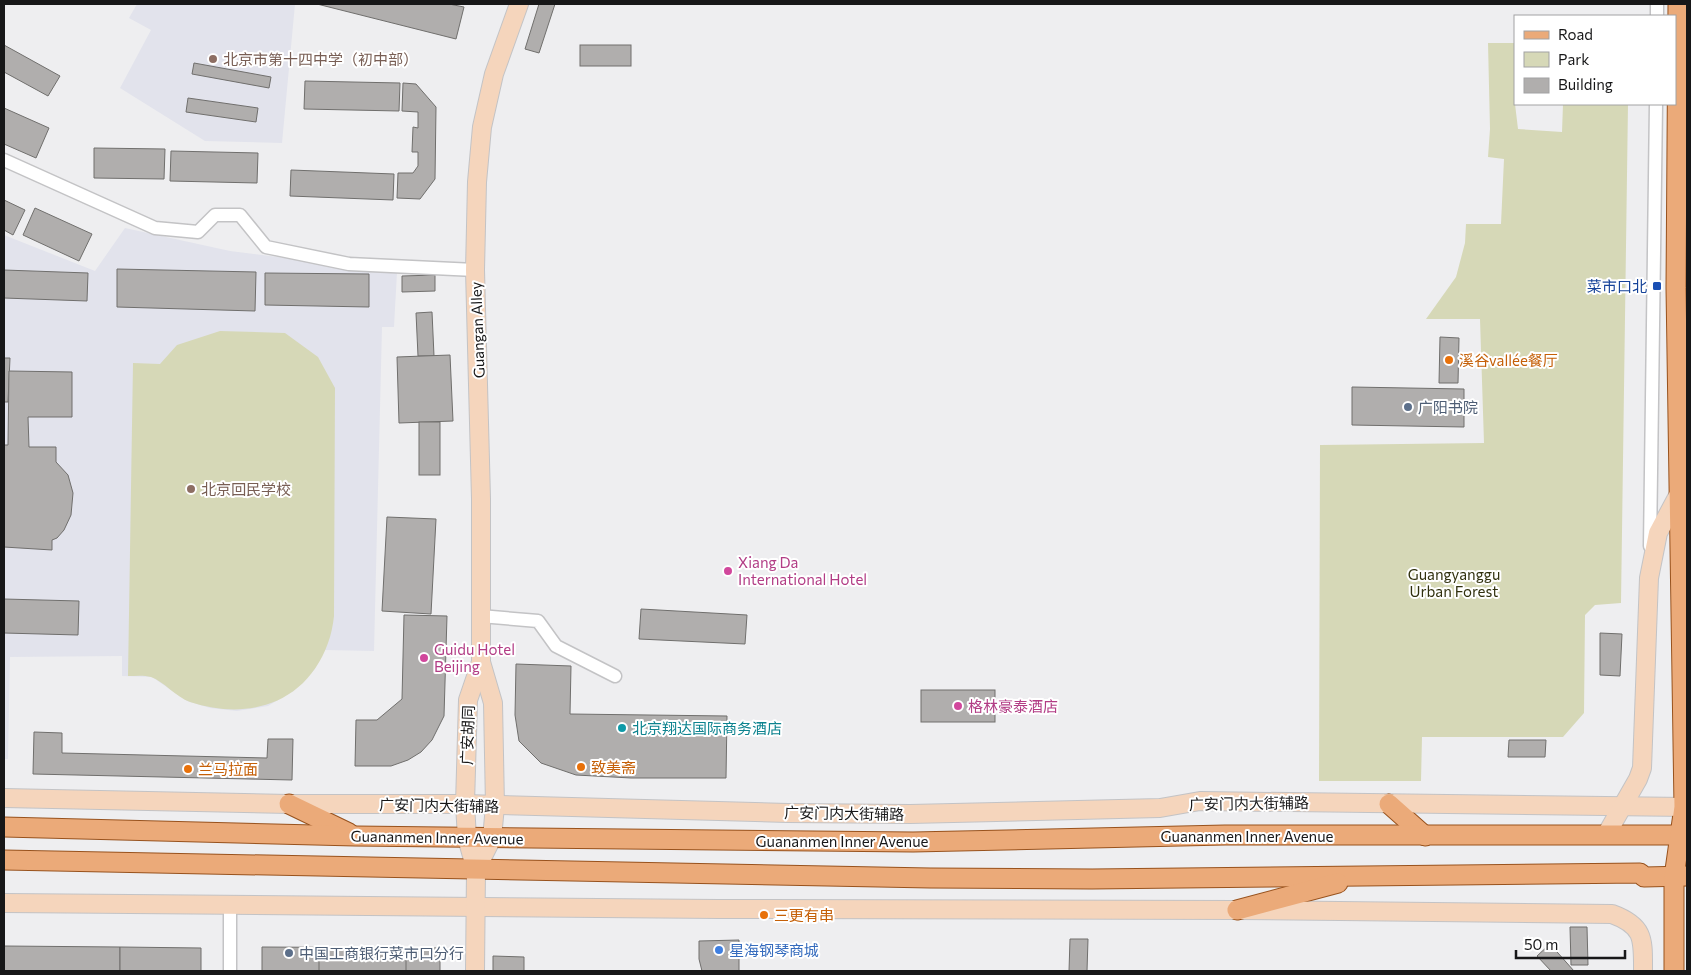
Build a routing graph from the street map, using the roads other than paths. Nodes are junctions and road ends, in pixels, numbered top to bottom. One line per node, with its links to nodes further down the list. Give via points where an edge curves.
1 (519, 4): 5 (street, Guangan Alley, via 494,74 482,127)
2 (1678, 4): 6 (main road, via 1676,288)
3 (1656, 105): 7 (street)
4 (4, 160): 5 (street, via 156,228 198,232 215,215 240,215 266,247 349,264)
5 (475, 270): 8 (street, Guangan Alley, via 481,499)
6 (1680, 492): 7 (street, via 1658,533); 19 (main road)
7 (1650, 578): 11 (street, via 1642,768)
8 (480, 616): 9 (street, Guangan Alley); 10 (street, via 538,621 556,646)
9 (481, 662): 14 (street, 广安胡同, via 468,700); 16 (street, 广安胡同, via 493,703)
10 (614, 676)
11 (1632, 788): 17 (street); 18 (street)
12 (4, 798): 13 (street, 广安门内大街辅路)
13 (289, 804): 14 (street, 广安门内大街辅路); 23 (main road)
14 (465, 804): 16 (street, 广安门内大街辅路); 25 (street, 广安胡同)
15 (1389, 804): 16 (street, 广安门内大街辅路, via 1200,801 1160,808 910,814); 17 (street, 广安门内大街辅路); 24 (main road)
16 (494, 806): 26 (street, 广安胡同)
17 (1594, 807): 18 (street, 广安门内大街辅路)
18 (1621, 807): 19 (street, 广安门内大街辅路); 21 (street)
19 (1686, 807): 22 (main road)
20 (4, 827): 23 (main road, Guananmen Inner Avenue)
21 (1606, 835): 22 (main road, Guananmen Inner Avenue); 24 (main road, Guananmen Inner Avenue)
22 (1684, 835): 30 (main road)
23 (355, 836): 25 (main road, Guananmen Inner Avenue)
24 (1425, 836): 26 (main road, Guananmen Inner Avenue, via 1225,835 913,842)
25 (467, 838): 26 (main road, Guananmen Inner Avenue); 28 (street, 广安胡同)
26 (492, 838): 28 (street)
27 (4, 860): 28 (main road)
28 (476, 870): 29 (main road, via 949,878); 33 (street)
29 (1367, 876): 30 (main road, via 1640,873 1644,877); 34 (main road)
30 (1681, 877): 38 (main road)
31 (4, 902): 32 (street)
32 (230, 904): 33 (street); 35 (street)
33 (476, 906): 34 (street); 36 (street)
34 (1237, 910): 37 (street, via 1612,914 1636,927 1643,942)
35 (230, 971)
36 (475, 971)
37 (1643, 971)
38 (1674, 971)

